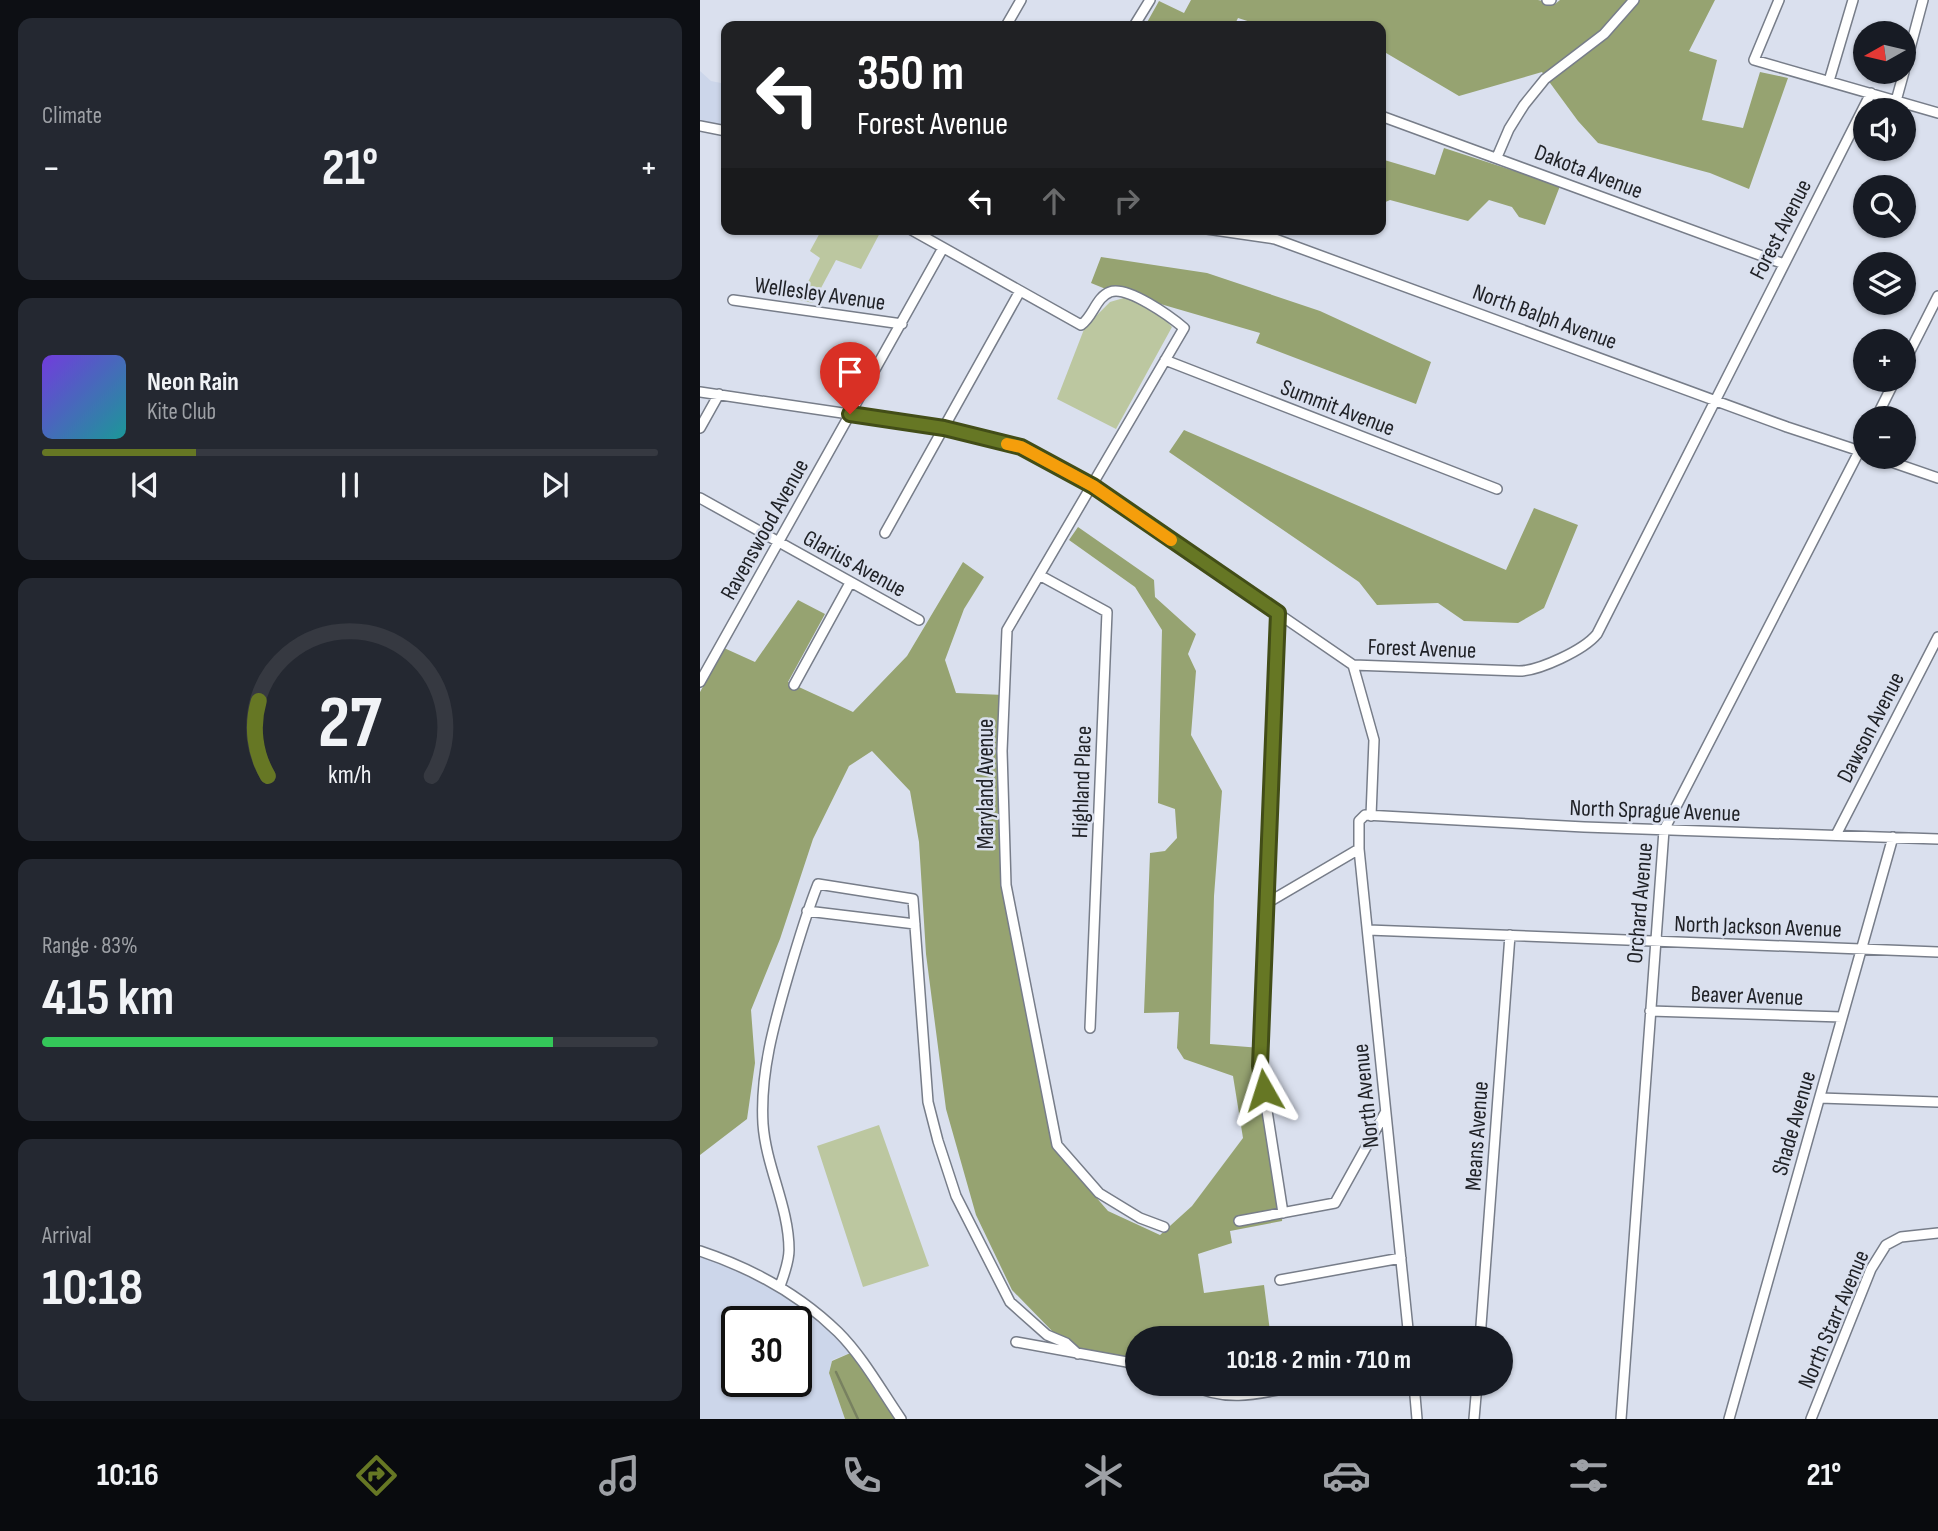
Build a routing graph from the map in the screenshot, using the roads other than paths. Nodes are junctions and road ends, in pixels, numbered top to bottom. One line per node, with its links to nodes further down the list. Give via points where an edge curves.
1 (1021, 0): 7 (street)
2 (1150, 0): 8 (street)
3 (1634, 0): 18 (street, via 1604,34 1545,79 1509,129)
4 (1779, 0): 10 (street, via 1754,60)
5 (1853, 0): 10 (street)
6 (1923, 0): 9 (street)
7 (1009, 21)
8 (1137, 21)
9 (1916, 26)
10 (1829, 81): 11 (street)
11 (1871, 93): 12 (street); 22 (street, Forest Avenue)
12 (1889, 98)
13 (1916, 106): 14 (street)
14 (1938, 113)
15 (1386, 118): 18 (street, Dakota Avenue)
16 (700, 126): 17 (street)
17 (721, 130)
18 (1497, 157): 22 (street, Dakota Avenue)
19 (920, 235): 21 (street)
20 (1248, 235): 31 (street, North Balph Avenue, via 1275,239)
21 (943, 248): 23 (street); 26 (street, Ravenswood Avenue)
22 (1784, 264): 31 (street, Forest Avenue)
23 (1020, 291): 28 (street, Maryland Avenue, via 1081,325 1110,292 1133,296 1162,310 1184,328); 34 (street)
24 (1938, 296): 27 (street)
25 (733, 300): 26 (street, Wellesley Avenue)
26 (902, 324): 32 (street, Ravenswood Avenue)
27 (1916, 339)
28 (1165, 360): 39 (street, Maryland Avenue); 40 (street, Summit Avenue)
29 (700, 392): 30 (street, Forest Avenue)
30 (719, 394): 32 (street, Forest Avenue); 33 (street)
31 (1715, 399): 35 (street, North Balph Avenue); 49 (street, Forest Avenue, via 1589,643 1528,671)
32 (850, 414): 34 (street, Forest Avenue); 43 (street, Ravenswood Avenue)
33 (700, 428)
34 (944, 428): 39 (street, Forest Avenue, via 1021,447); 42 (street)
35 (1853, 449)
36 (1853, 469): 53 (street, Orchard Avenue)
37 (1912, 469): 38 (street)
38 (1938, 478)
39 (1093, 486): 44 (street, Maryland Avenue); 46 (street, Forest Avenue)
40 (1497, 489)
41 (700, 498): 43 (street, Glarius Avenue)
42 (885, 533)
43 (778, 542): 45 (street, Glarius Avenue); 50 (street, Ravenswood Avenue)
44 (1041, 576): 68 (street, Highland Place, via 1107,612); 74 (street, Maryland Avenue, via 1007,630 1002,751 1006,885 1057,1146 1099,1193)
45 (850, 583): 47 (street, Glarius Avenue); 51 (street)
46 (1278, 613): 49 (street, Forest Avenue); 58 (street)
47 (919, 620)
48 (1938, 637): 54 (street, Dawson Avenue)
49 (1353, 665): 52 (street, via 1374,740)
50 (700, 682)
51 (794, 685)
52 (1371, 816): 53 (street, North Sprague Avenue); 57 (street, North Avenue, via 1359,821)
53 (1664, 830): 54 (street, North Sprague Avenue); 63 (street, Orchard Avenue)
54 (1836, 835): 55 (street, North Sprague Avenue)
55 (1893, 837): 56 (street, North Sprague Avenue); 64 (street, Shade Avenue)
56 (1938, 839)
57 (1359, 849): 58 (street); 61 (street, North Avenue)
58 (1267, 903): 72 (street, via 1260,1066)
59 (807, 912): 60 (street); 60 (street, via 818,884 913,899); 79 (street, via 764,1077 768,1158 788,1233 789,1252)
60 (915, 924): 83 (street, via 929,1102 956,1196 1010,1302 1041,1331)
61 (1368, 930): 62 (street, North Jackson Avenue); 71 (street, North Avenue)
62 (1510, 935): 63 (street, North Jackson Avenue); 81 (street, Means Avenue)
63 (1655, 941): 64 (street, North Jackson Avenue); 66 (street, Orchard Avenue)
64 (1861, 949): 65 (street, North Jackson Avenue); 67 (street, Shade Avenue)
65 (1938, 952)
66 (1650, 1012): 67 (street, Beaver Avenue); 90 (street, Orchard Avenue)
67 (1842, 1017): 69 (street, Shade Avenue)
68 (1090, 1028)
69 (1820, 1098): 70 (street); 91 (street, Shade Avenue)
70 (1938, 1102)
71 (1386, 1112): 72 (street, via 1335,1203); 77 (street, North Avenue)
72 (1283, 1213): 73 (street)
73 (1239, 1221)
74 (1164, 1227)
75 (1938, 1233): 92 (street, North Starr Avenue, via 1901,1237 1886,1245 1871,1269)
76 (700, 1251): 79 (street)
77 (1401, 1258): 78 (street); 80 (street, North Avenue)
78 (1280, 1280)
79 (780, 1286): 87 (street, via 839,1333)
80 (1408, 1326)
81 (1481, 1326)
82 (1016, 1342): 83 (street)
83 (1079, 1354): 84 (street)
84 (1125, 1362)
85 (1415, 1396): 88 (street)
86 (1476, 1396): 89 (street)
87 (901, 1419)
88 (1417, 1419)
89 (1474, 1419)
90 (1621, 1419)
91 (1729, 1419)
92 (1811, 1419)

